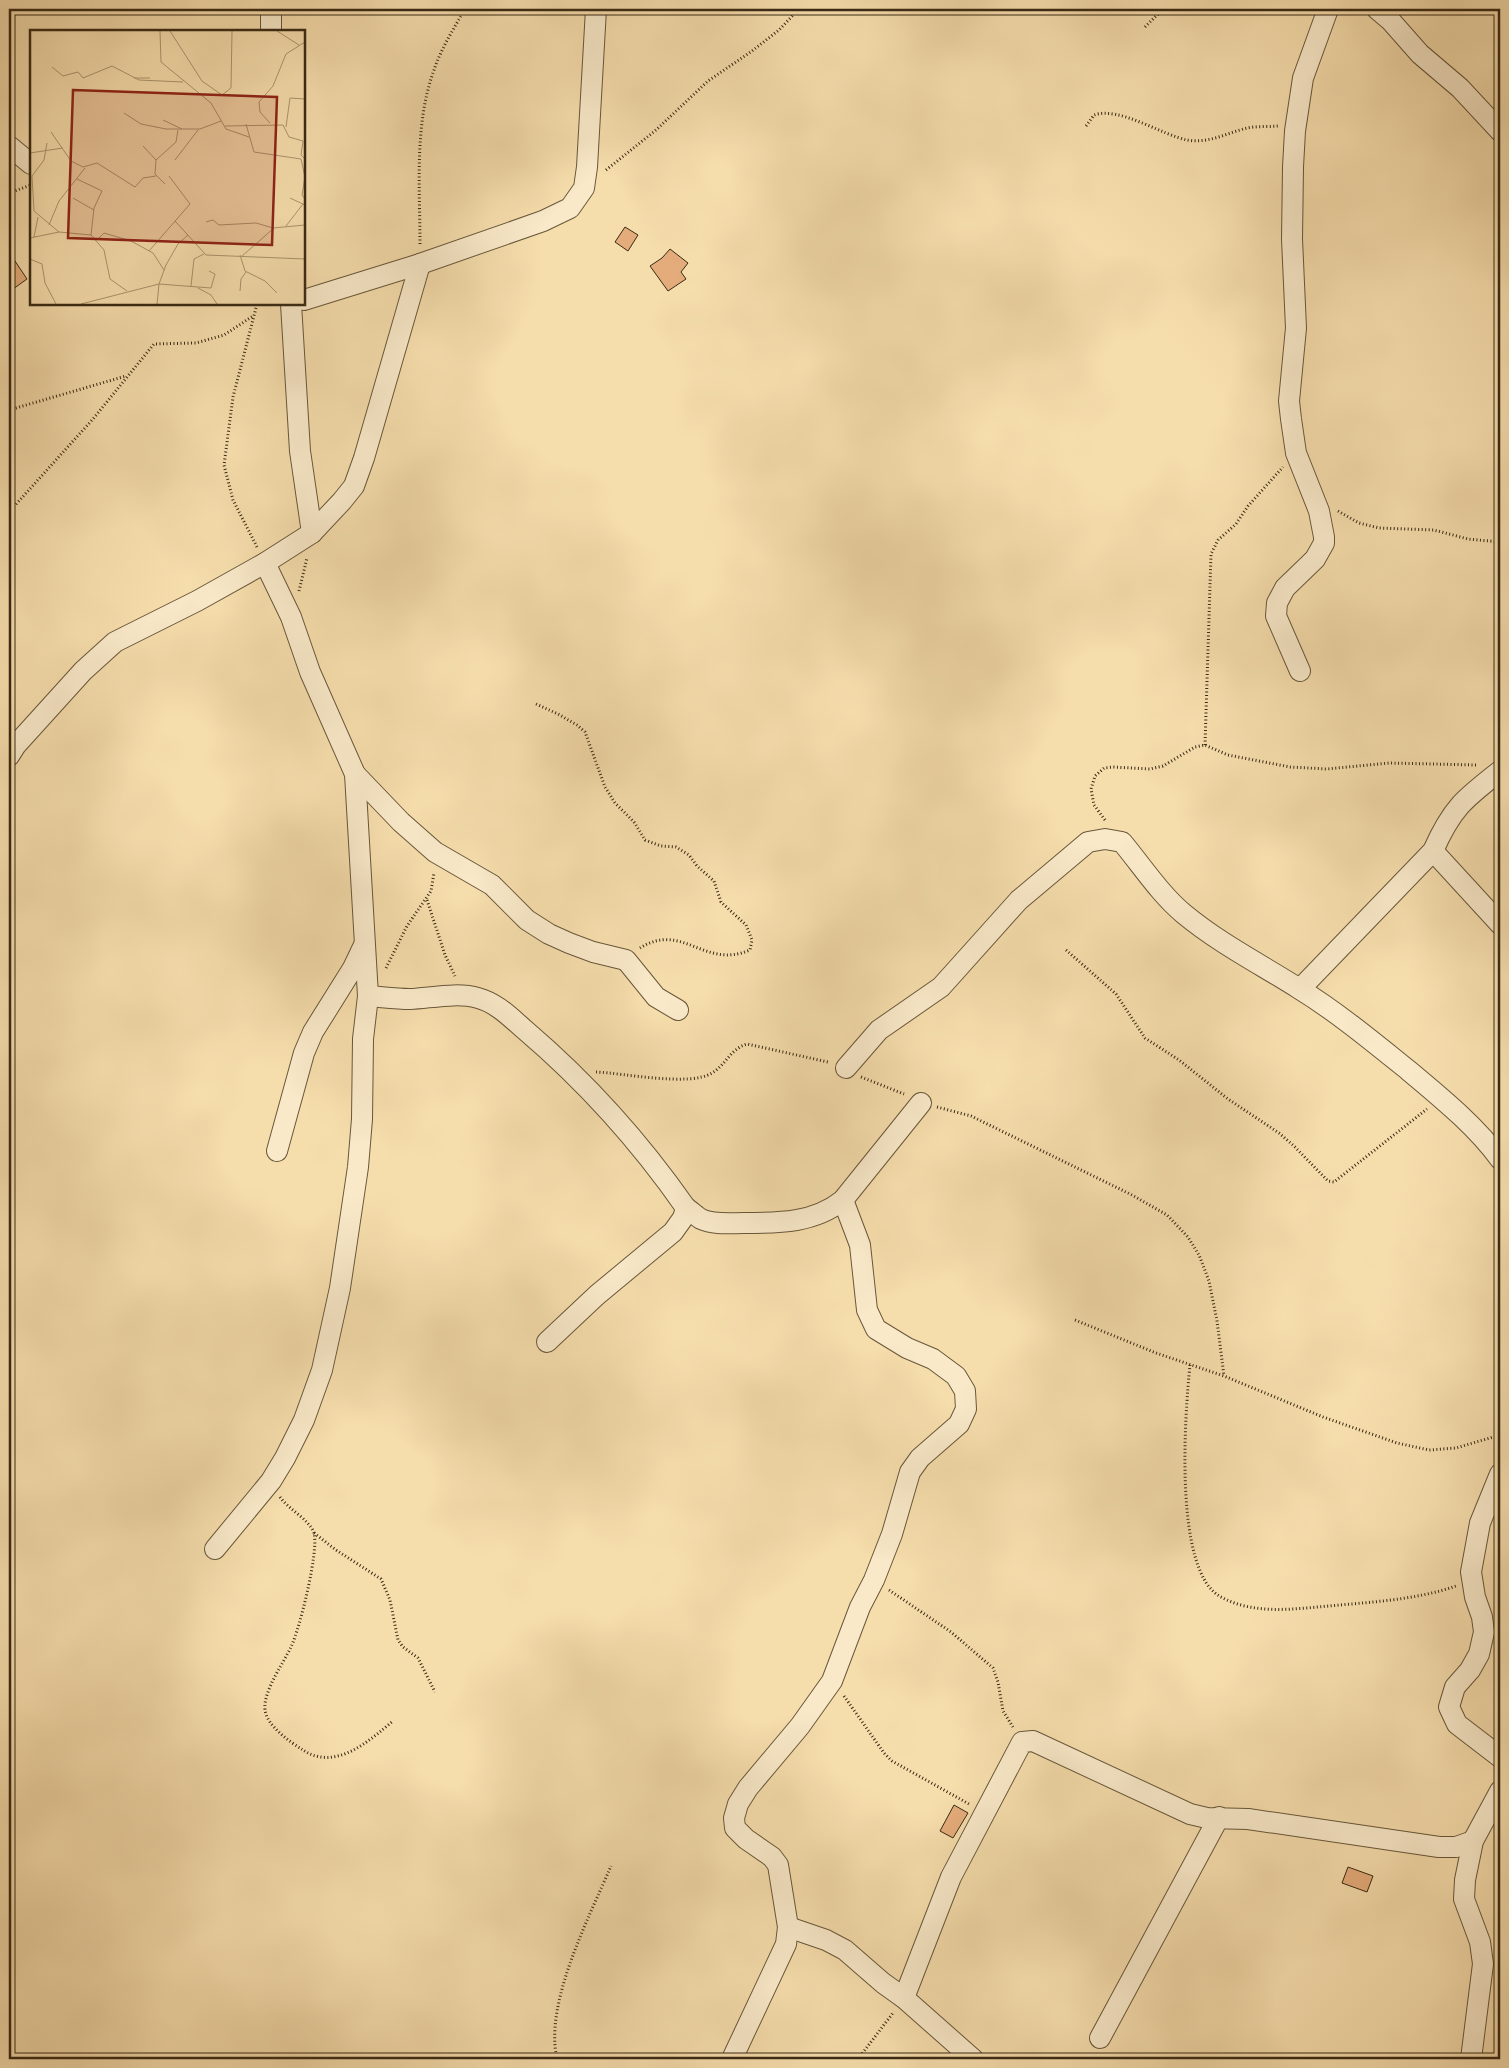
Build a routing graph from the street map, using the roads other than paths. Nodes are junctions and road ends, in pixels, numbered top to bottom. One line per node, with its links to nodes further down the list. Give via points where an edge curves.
1 (271, 9): 5 (street)
2 (596, 9): 9 (street, via 584,188 570,208 542,221)
3 (1328, 9): 14 (street, via 1303,78 1293,167 1296,328 1289,401 1296,453 1324,531 1324,543 1315,559 1285,588 1277,603 1276,612)
4 (1377, 9): 6 (street)
5 (271, 30)
6 (1500, 130)
7 (9, 146): 8 (street)
8 (30, 163)
9 (420, 264): 10 (street); 12 (street, via 354,486)
10 (305, 300)
11 (292, 305): 12 (street, via 300,451)
12 (312, 533): 13 (street)
13 (265, 563): 15 (street, via 115,642 84,671); 17 (street, via 291,617 310,672)
14 (1300, 671)
15 (9, 756)
16 (1491, 768): 18 (street, via 1453,812)
17 (355, 774): 20 (street); 23 (street, via 400,822 435,852 492,885 527,920 549,934 593,952 626,960 656,997)
18 (1433, 851): 19 (street); 21 (street)
19 (1500, 924)
20 (365, 941): 22 (street); 26 (street, via 304,1053)
21 (1300, 989): 24 (street, via 1213,936 1182,913 1122,842 1105,839 1088,842 1019,900 941,987 879,1030); 27 (street, via 1360,1030 1441,1098)
22 (368, 996): 29 (street, via 408,999 466,996 497,1006 542,1045 615,1118 647,1154); 32 (street, via 358,1167 340,1288 322,1370 304,1420 285,1458 271,1481)
23 (678, 1010)
24 (846, 1068)
25 (921, 1103): 28 (street)
26 (277, 1150)
27 (1500, 1159)
28 (843, 1200): 29 (street, via 831,1210 788,1223 717,1223 702,1219); 37 (street, via 860,1245 867,1310 876,1329 933,1359 956,1376 965,1391 966,1409 959,1424 920,1458 910,1472 892,1534 832,1681 738,1804 735,1828 778,1865)
29 (686, 1208): 30 (street, via 673,1232 597,1295)
30 (547, 1342)
31 (1500, 1474): 33 (street, via 1480,1523 1471,1572 1484,1632 1479,1654 1455,1687 1449,1707 1457,1724)
32 (215, 1549)
33 (1500, 1757)
34 (1500, 1791): 36 (street)
35 (1219, 1817): 36 (street, via 1439,1847 1456,1847); 38 (street, via 1190,1814 1033,1741 1022,1742 952,1877); 39 (street)
36 (1473, 1840): 42 (street, via 1464,1899 1480,1942 1483,1964)
37 (788, 1927): 38 (street, via 845,1950); 40 (street, via 786,1944)
38 (904, 1998): 41 (street)
39 (1100, 2038)
40 (732, 2059)
41 (973, 2059)
42 (1471, 2059)

